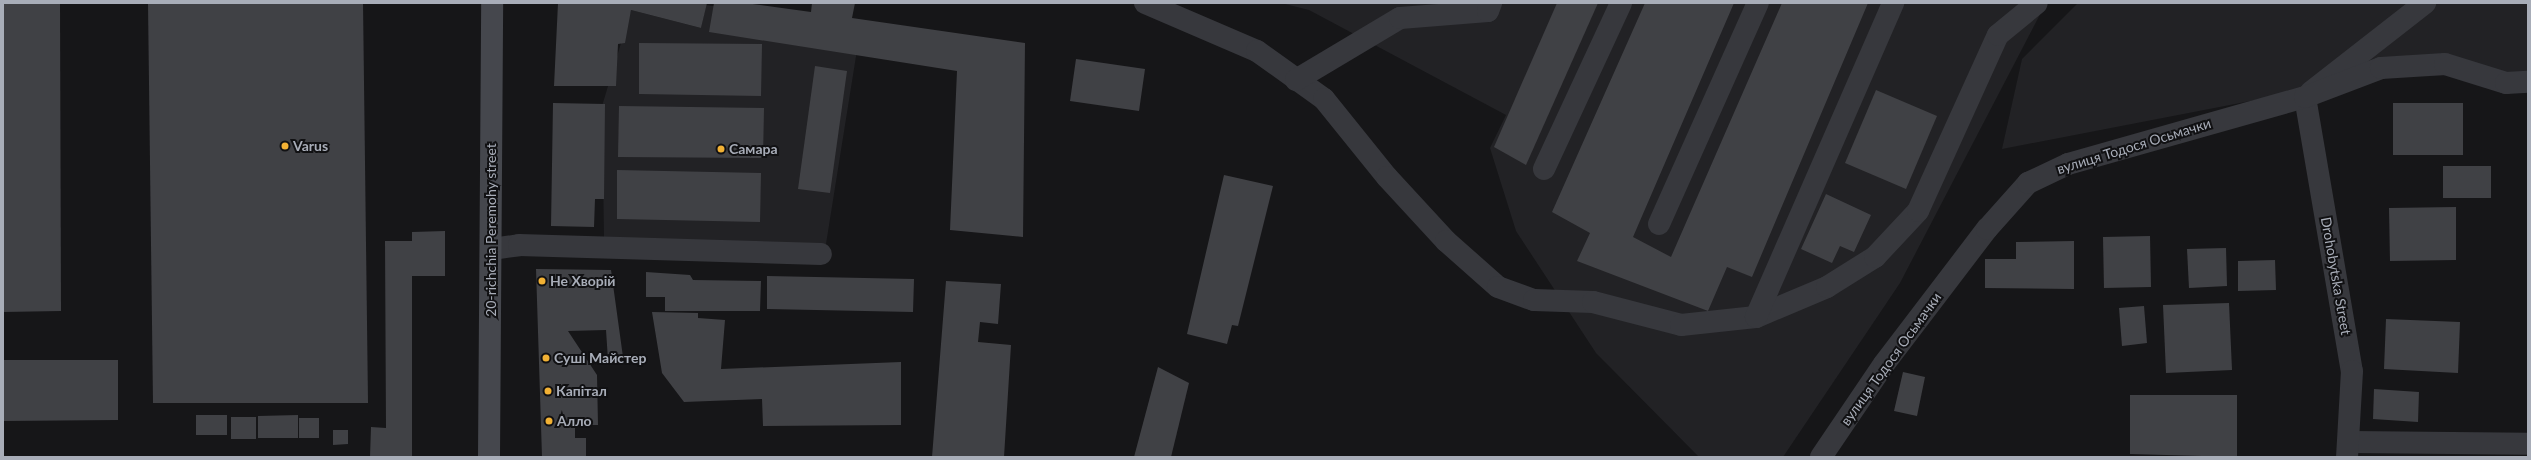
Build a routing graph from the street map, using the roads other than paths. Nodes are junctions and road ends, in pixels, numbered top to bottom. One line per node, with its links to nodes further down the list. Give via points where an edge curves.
1 (492, 3): 16 (street, 20-richchia Peremohy street)
2 (1145, 3): 11 (street, via 1257,51)
3 (1491, 3): 11 (street, via 1488,11 1400,18)
4 (1621, 3): 14 (street)
5 (1758, 3): 15 (street)
6 (1893, 3): 18 (street)
7 (2012, 3): 10 (street)
8 (2037, 3): 10 (street)
9 (2425, 3): 13 (street)
10 (1998, 35): 18 (street, via 1918,211 1875,257 1827,287)
11 (1296, 80): 18 (street, via 1324,99 1441,235 1498,287 1534,300 1594,302 1681,324)
12 (2528, 82): 13 (street, вулиця Тодося Осьмачки, via 2506,83 2438,64 2381,68)
13 (2305, 97): 20 (street, Drohobytska Street, via 2352,371); 22 (street, вулиця Тодося Осьмачки, via 2068,164 2028,183 1987,229 1894,351)
14 (1544, 169)
15 (1659, 224)
16 (492, 249): 17 (street, via 518,245); 21 (street, 20-richchia Peremohy street)
17 (821, 254)
18 (1756, 317)
19 (2528, 444): 20 (street)
20 (2349, 449)
21 (489, 457)
22 (1820, 457)

